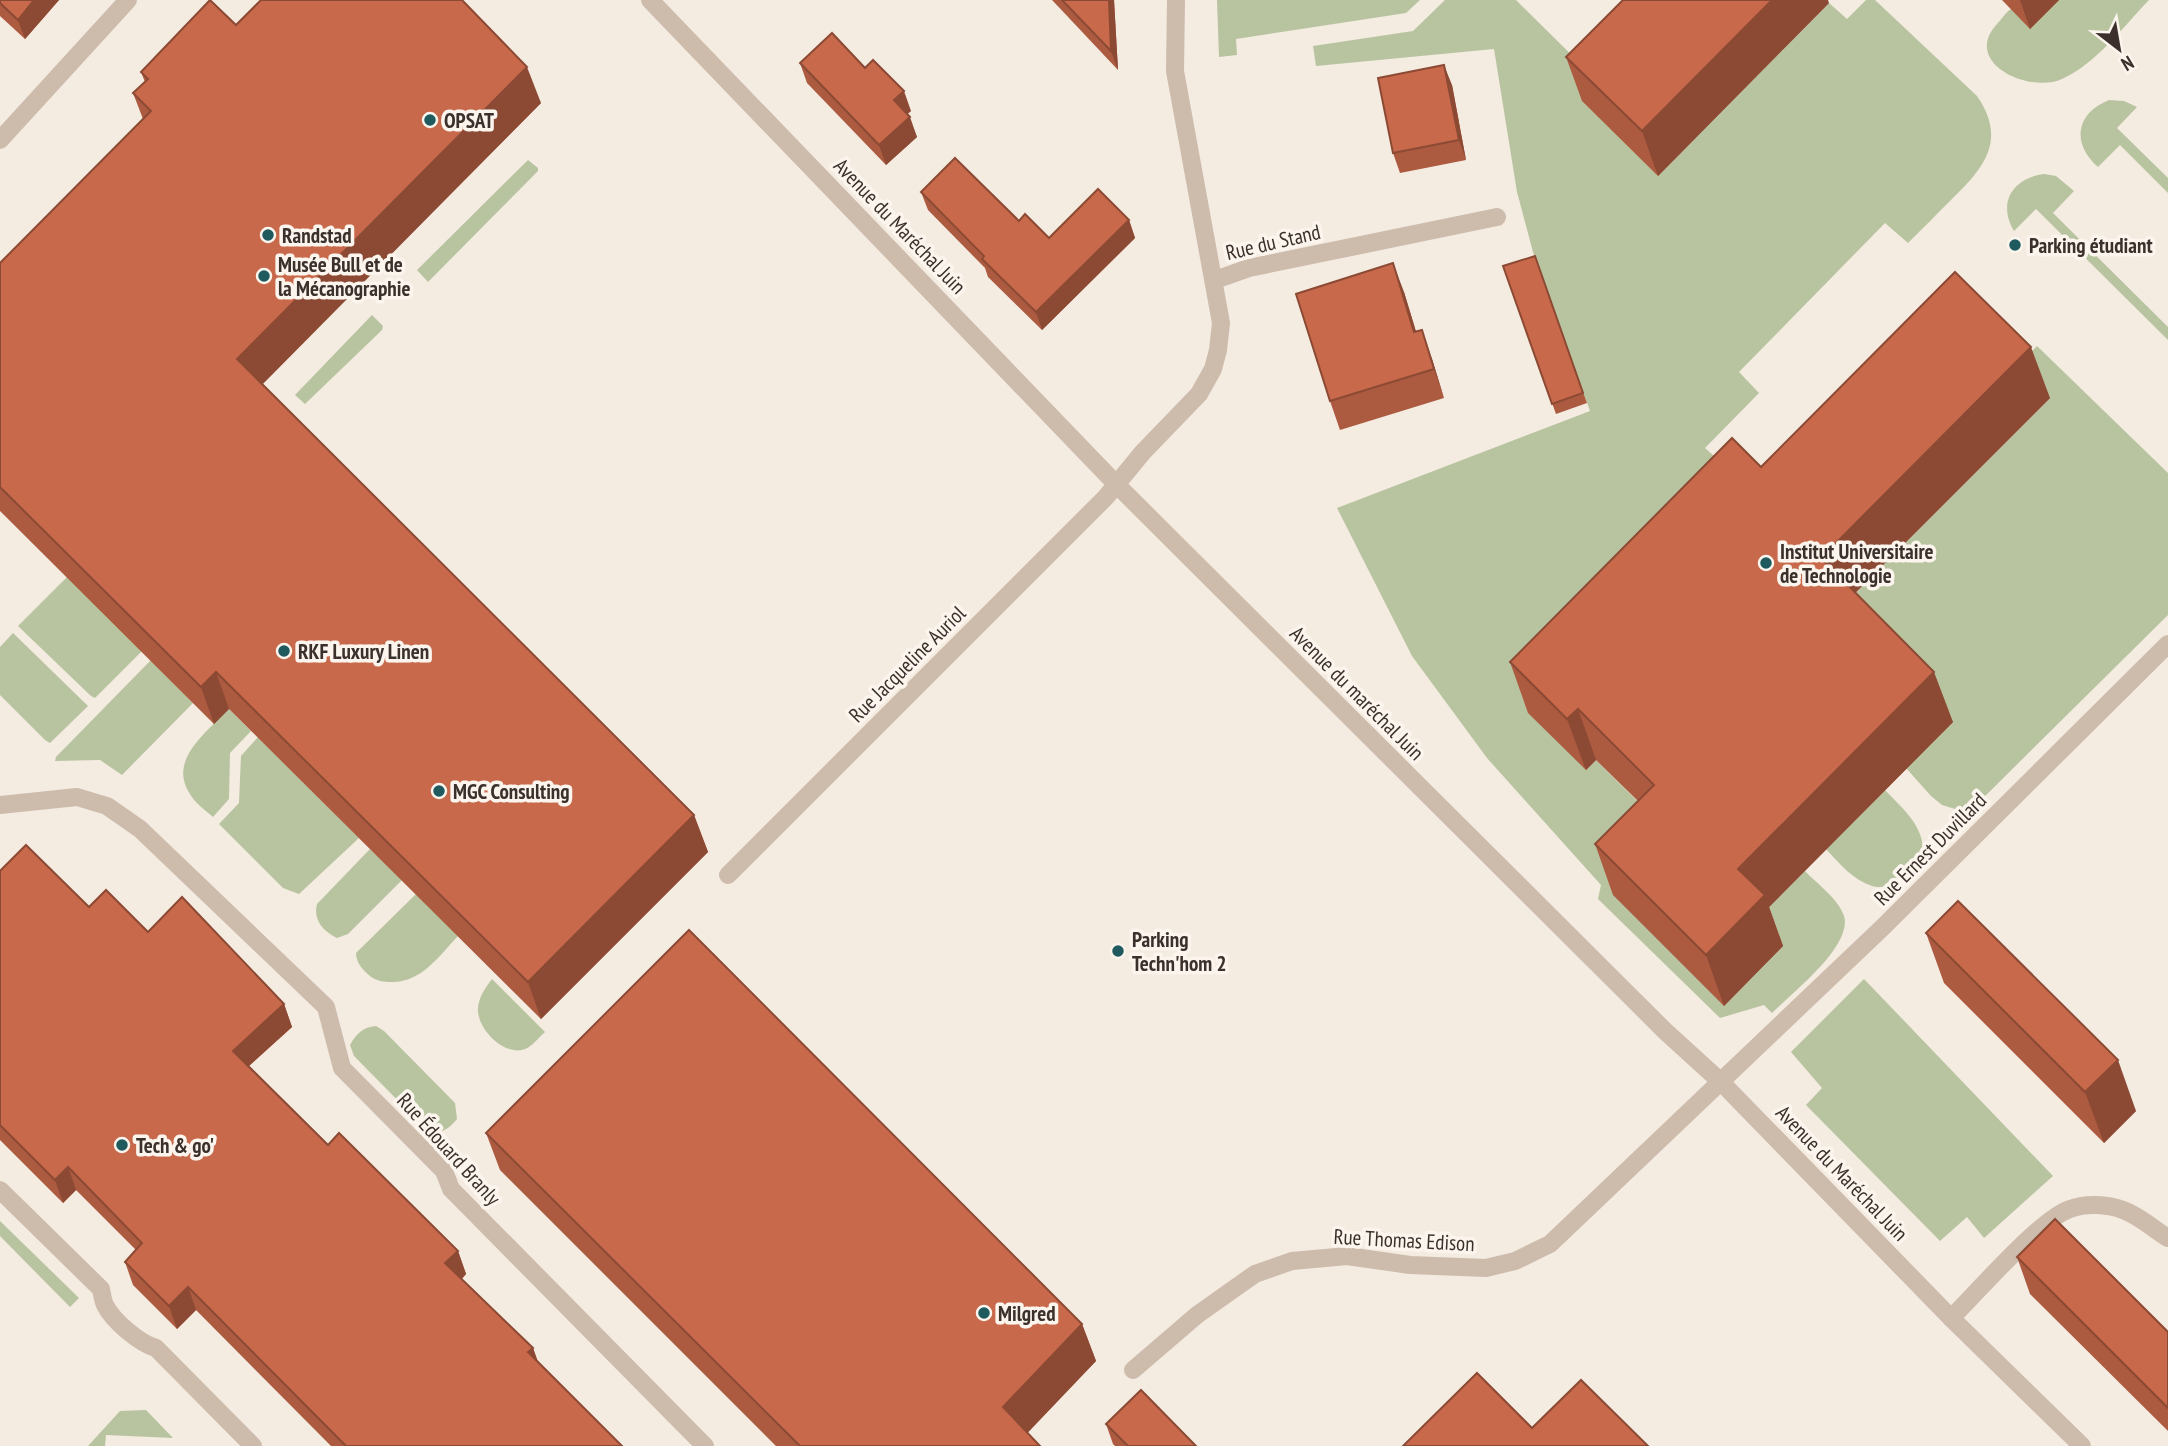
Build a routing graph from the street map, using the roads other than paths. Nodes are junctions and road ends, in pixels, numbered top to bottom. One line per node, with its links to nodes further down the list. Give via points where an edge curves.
1 (128, 0): 4 (street)
2 (650, 0): 7 (street, Avenue du Maréchal Juin)
3 (1176, 0): 6 (street, via 1175,71)
4 (0, 140)
5 (1497, 217): 6 (street, Rue du Stand, via 1249,268)
6 (1214, 280): 7 (street, Rue du Stand, via 1221,323 1213,369 1199,394)
7 (1116, 484): 10 (street, Rue Jacqueline Auriol); 11 (street, Avenue du maréchal Juin)
8 (2168, 645): 12 (street, Rue Ernest Duvillard)
9 (0, 805): 18 (street, Rue Édouard Branly, via 77,797 107,806 140,829 326,1007 342,1068 444,1171 452,1189)
10 (729, 875)
11 (1567, 934): 12 (street, Avenue du Maréchal Juin)
12 (1721, 1082): 15 (street, Avenue du Maréchal Juin); 16 (street, Rue Thomas Edison, via 1550,1244 1515,1261 1486,1268 1410,1265 1347,1256 1292,1261 1255,1274 1197,1315)
13 (0, 1190): 17 (street, via 101,1289 106,1306 125,1328 144,1345 156,1348)
14 (2168, 1238): 15 (street, via 2122,1209 2099,1205 2069,1209 2027,1241)
15 (1951, 1318): 19 (street, Avenue du Maréchal Juin)
16 (1133, 1370)
17 (253, 1446)
18 (705, 1446)
19 (2081, 1446)

